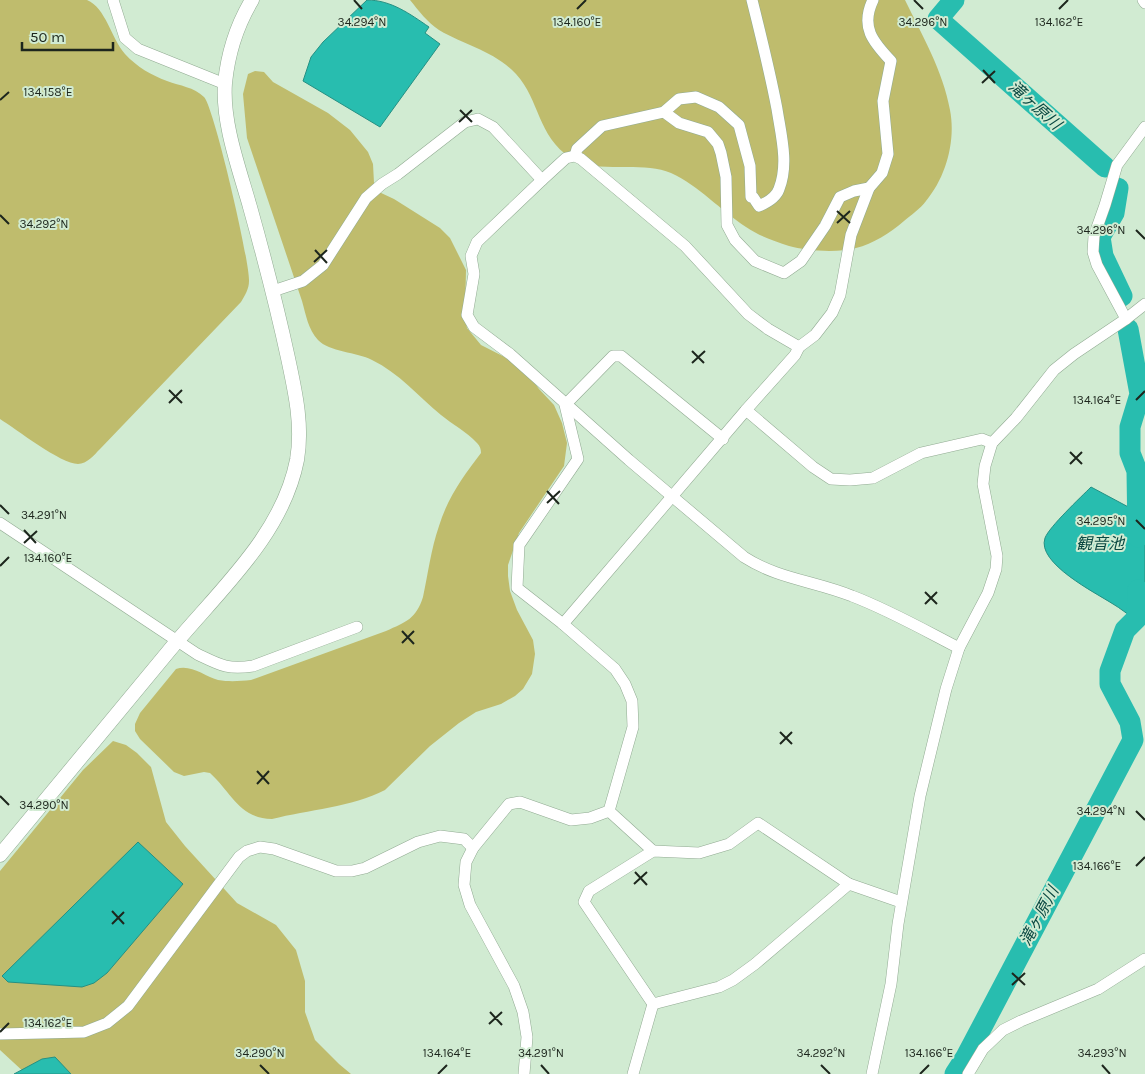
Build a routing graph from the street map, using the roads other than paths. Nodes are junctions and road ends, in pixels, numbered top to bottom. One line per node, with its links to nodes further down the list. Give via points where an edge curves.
1 (113, 0): 7 (street, via 125,38 138,49)
2 (252, 0): 7 (street, via 240,19)
3 (752, 0): 8 (street, via 783,144 783,174 778,192 767,203 758,206 751,197 750,166 739,125 719,106 696,97 679,99)
4 (873, 0): 12 (street, via 868,24 872,41 891,61 883,100 888,154 882,173)
5 (1143, 0): 6 (street)
6 (1145, 3)
7 (225, 84): 13 (street, via 227,117)
8 (664, 112): 10 (street, via 602,126 577,149); 12 (street, via 680,123 708,132 718,144 726,177 727,225 734,240 755,261 784,273 801,261 840,197)
9 (1145, 127): 15 (street, via 1117,165 1094,236 1093,252 1097,264)
10 (575, 156): 11 (street, via 566,158); 16 (street, via 685,246 748,314)
11 (542, 180): 13 (street, via 493,127 478,119 464,122 366,198 323,265 302,281); 17 (street, via 477,242 471,256 474,274 468,315 474,327 510,354)
12 (869, 188): 16 (street, via 851,235 840,295 832,313 815,335)
13 (273, 291): 25 (street, via 300,433 290,486 280,512 264,537)
14 (1145, 304): 15 (street)
15 (1126, 319): 20 (street, via 1054,370)
16 (799, 347): 18 (street)
17 (566, 405): 19 (street, via 613,356 621,356); 21 (street); 23 (street, via 578,459 518,546 518,588)
18 (746, 410): 19 (street); 20 (street, via 813,468 831,478 872,478 921,453 982,439)
19 (723, 439): 21 (street)
20 (992, 443): 26 (street, via 983,484 997,556 996,569 988,593)
21 (673, 497): 23 (street); 26 (street, via 761,568 851,595)
22 (0, 523): 25 (street)
23 (563, 624): 27 (street, via 615,669 632,701 633,727)
24 (357, 627): 25 (street, via 253,666 236,668 220,665 197,654)
25 (178, 640): 30 (street)
26 (959, 648): 32 (street, via 920,796)
27 (609, 811): 28 (street, via 590,818 570,820 520,802 509,804); 29 (street)
28 (473, 848): 35 (street, via 464,839 440,836 418,842 352,872 336,871 260,847 247,851 239,857 128,1006 107,1023 84,1032); 36 (street, via 466,862 464,885 470,905 514,986 523,1012 526,1037)
29 (652, 851): 31 (street, via 699,853 729,844 758,823); 34 (street, via 589,891 584,902)
30 (0, 855)
31 (849, 884): 32 (street); 34 (street, via 733,980 719,987)
32 (901, 902): 38 (street, via 891,984)
33 (1145, 959): 39 (street, via 1098,989 1003,1030 983,1049)
34 (653, 1004): 37 (street)
35 (0, 1034)
36 (524, 1074)
37 (633, 1074)
38 (872, 1074)
39 (968, 1074)

